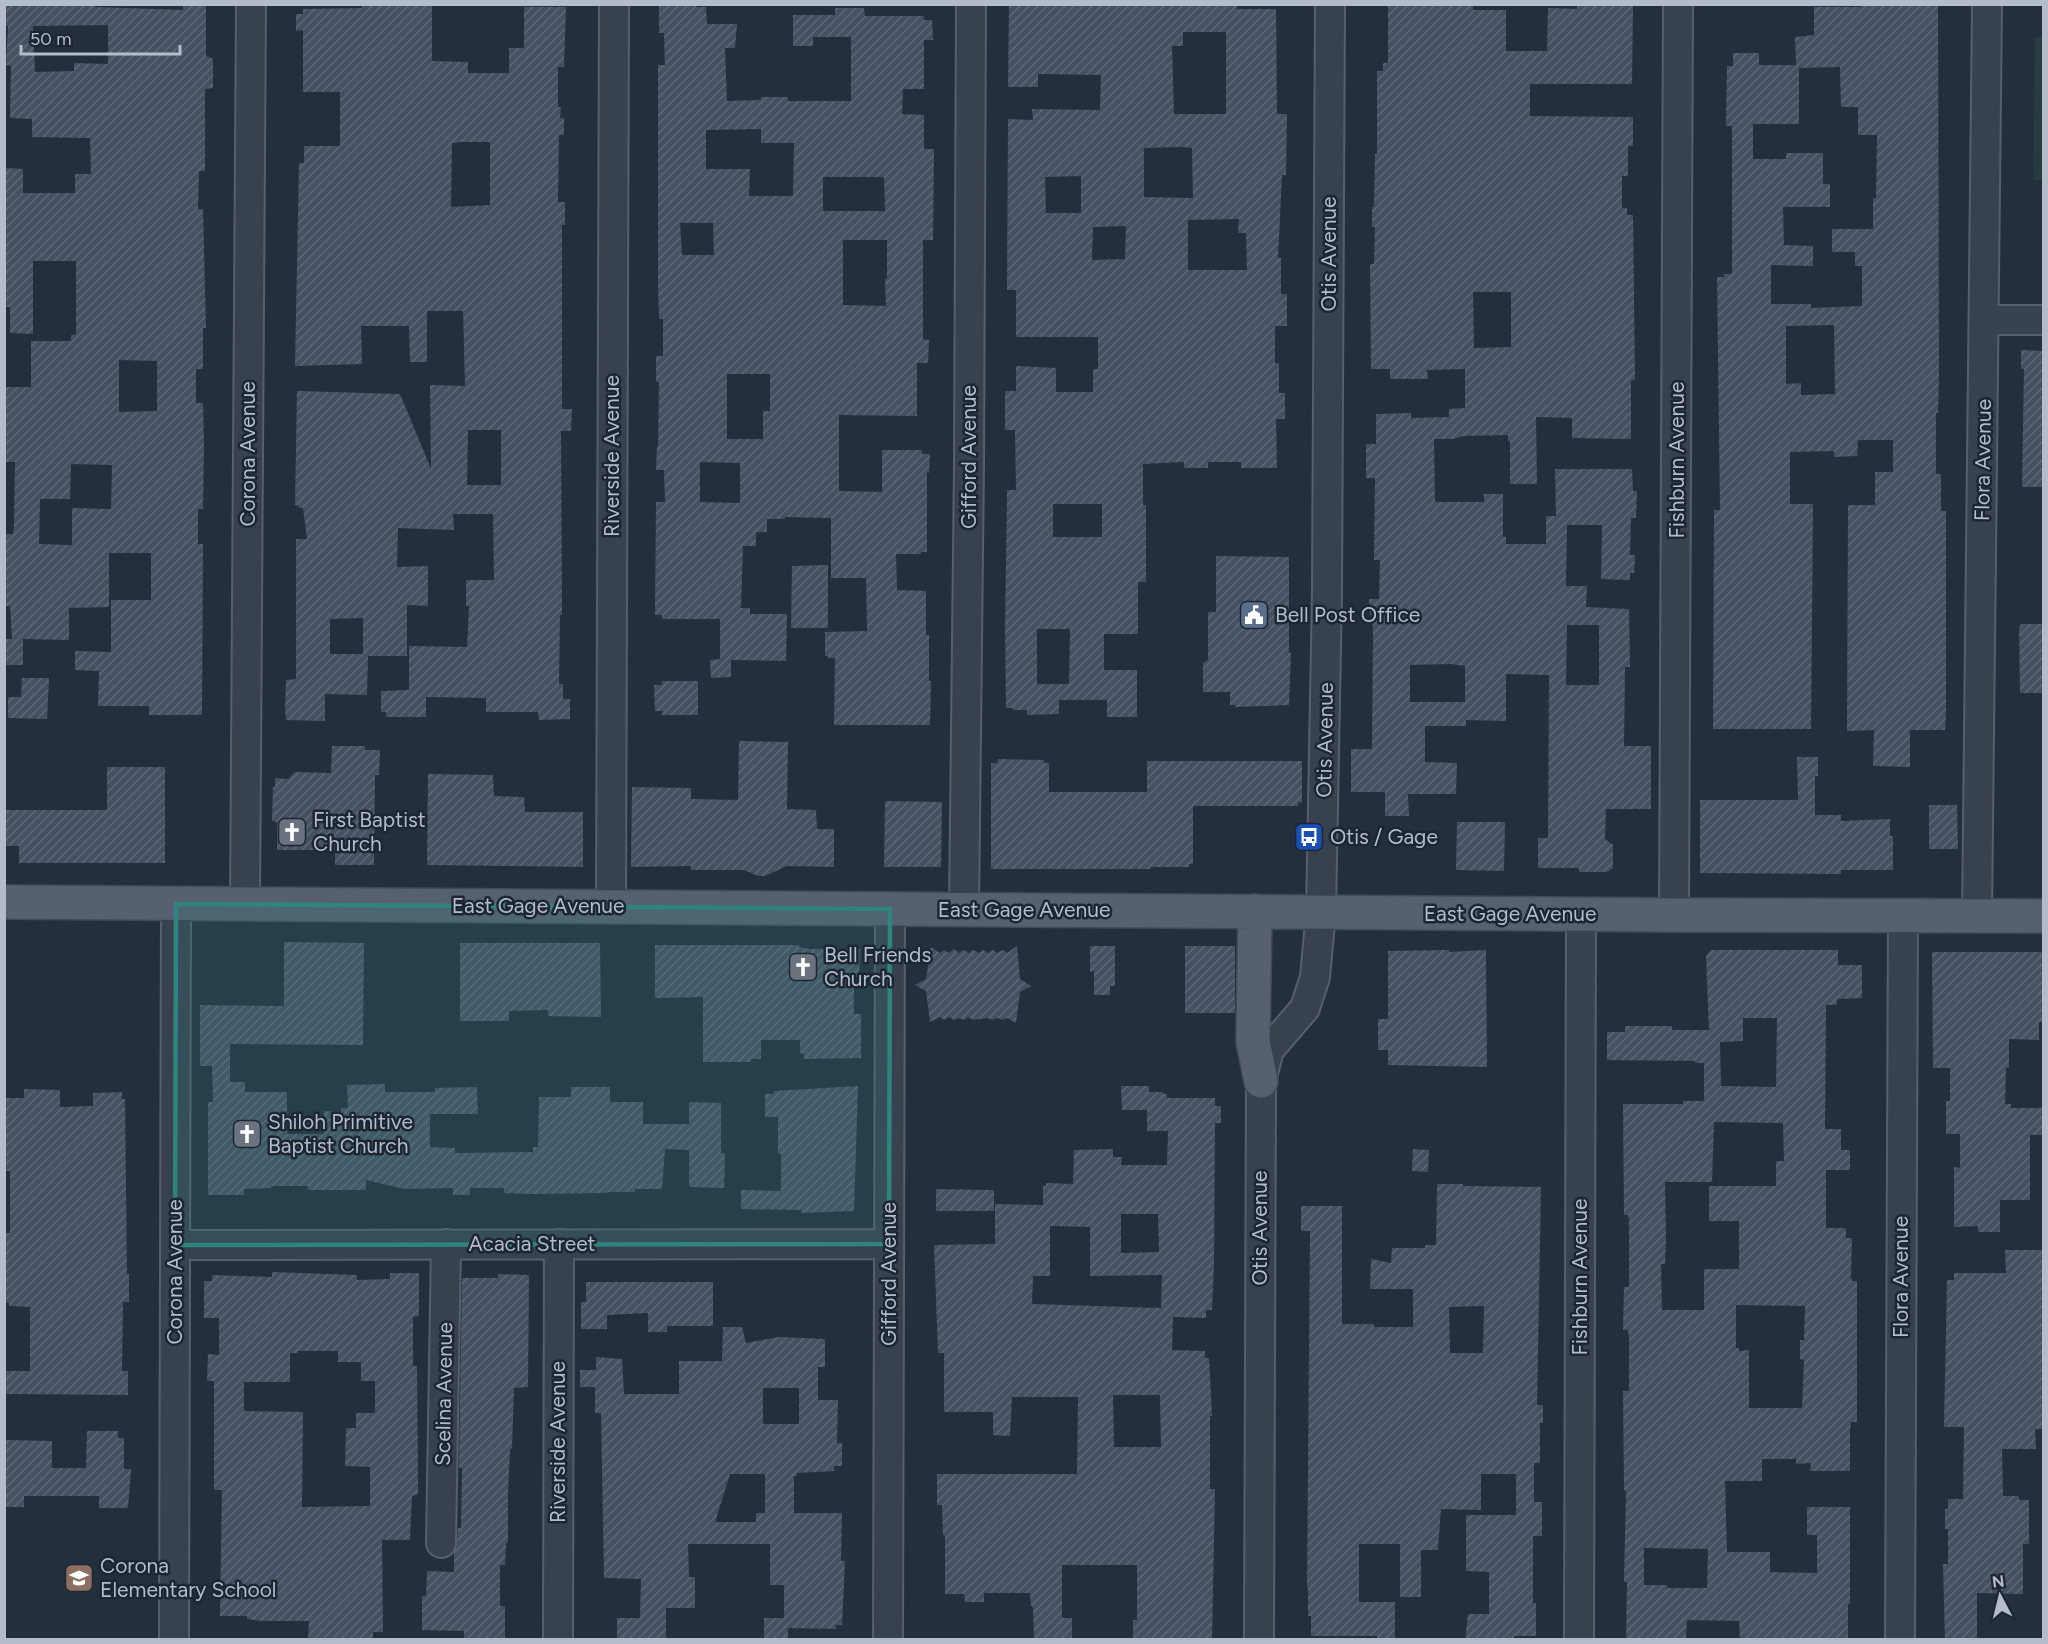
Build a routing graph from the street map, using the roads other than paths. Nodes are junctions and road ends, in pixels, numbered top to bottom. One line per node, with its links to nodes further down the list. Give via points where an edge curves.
1 (251, 4): 11 (street, Corona Avenue)
2 (614, 4): 12 (street, Riverside Avenue)
3 (971, 4): 14 (street, Gifford Avenue)
4 (1330, 4): 16 (street, Otis Avenue)
5 (1678, 4): 18 (street, Fishburn Avenue)
6 (1987, 4): 7 (street, Flora Avenue)
7 (1985, 320): 8 (street); 20 (street, Flora Avenue)
8 (2043, 320)
9 (4, 902): 10 (main road, East Gage Avenue)
10 (176, 904): 11 (main road, East Gage Avenue); 26 (street, Corona Avenue)
11 (245, 904): 12 (main road, East Gage Avenue)
12 (611, 907): 13 (main road, East Gage Avenue)
13 (890, 909): 14 (main road, East Gage Avenue); 25 (street, Gifford Avenue)
14 (964, 909): 15 (main road, East Gage Avenue)
15 (1255, 911): 16 (main road, East Gage Avenue); 22 (main road, via 1253,1041)
16 (1321, 912): 17 (main road, East Gage Avenue); 22 (street, Otis Avenue, via 1315,977 1305,1008 1269,1050)
17 (1581, 914): 18 (main road, East Gage Avenue); 32 (street, Fishburn Avenue)
18 (1674, 915): 19 (main road, East Gage Avenue)
19 (1903, 915): 20 (main road, East Gage Avenue); 33 (street, Flora Avenue)
20 (1977, 916): 21 (main road, East Gage Avenue)
21 (2043, 916)
22 (1261, 1081): 31 (street, Otis Avenue)
23 (447, 1244): 24 (street, Acacia Street); 26 (street, Acacia Street); 27 (street, Scelina Avenue)
24 (558, 1244): 25 (street, Acacia Street); 29 (street, Riverside Avenue)
25 (889, 1244): 30 (street, Gifford Avenue)
26 (175, 1245): 28 (street, Corona Avenue)
27 (441, 1543)
28 (174, 1640)
29 (558, 1640)
30 (888, 1640)
31 (1259, 1640)
32 (1579, 1640)
33 (1900, 1640)

